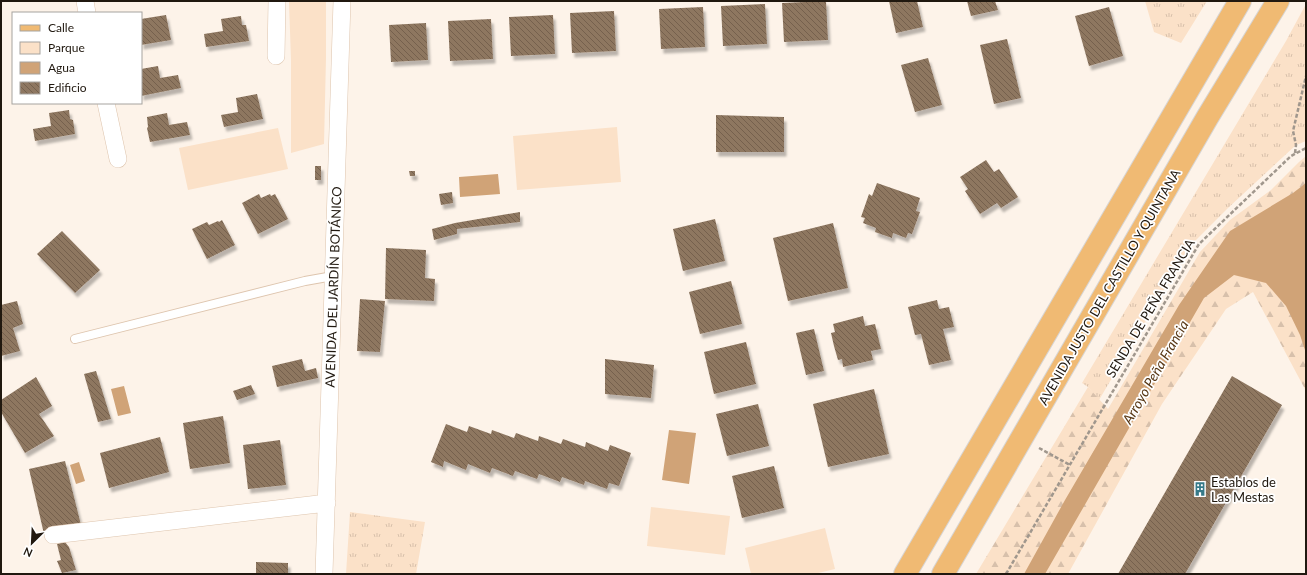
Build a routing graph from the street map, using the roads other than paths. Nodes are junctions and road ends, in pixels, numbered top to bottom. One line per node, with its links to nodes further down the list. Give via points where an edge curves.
1 (85, 1): 6 (street)
2 (277, 1): 7 (street)
3 (342, 1): 10 (street, AVENIDA DEL JARDÍN BOTÁNICO)
4 (1240, 1): 15 (main road)
5 (1278, 1): 16 (main road, AVENIDA JUSTO DEL CASTILLO Y QUINTANA, via 1207,118)
6 (87, 12)
7 (276, 56)
8 (106, 104): 9 (street)
9 (118, 159)
10 (333, 276): 11 (lane); 12 (street, AVENIDA DEL JARDÍN BOTÁNICO)
11 (75, 339)
12 (326, 503): 13 (street); 14 (street, AVENIDA DEL JARDÍN BOTÁNICO)
13 (53, 535)
14 (324, 574)
15 (905, 574)
16 (943, 574)

